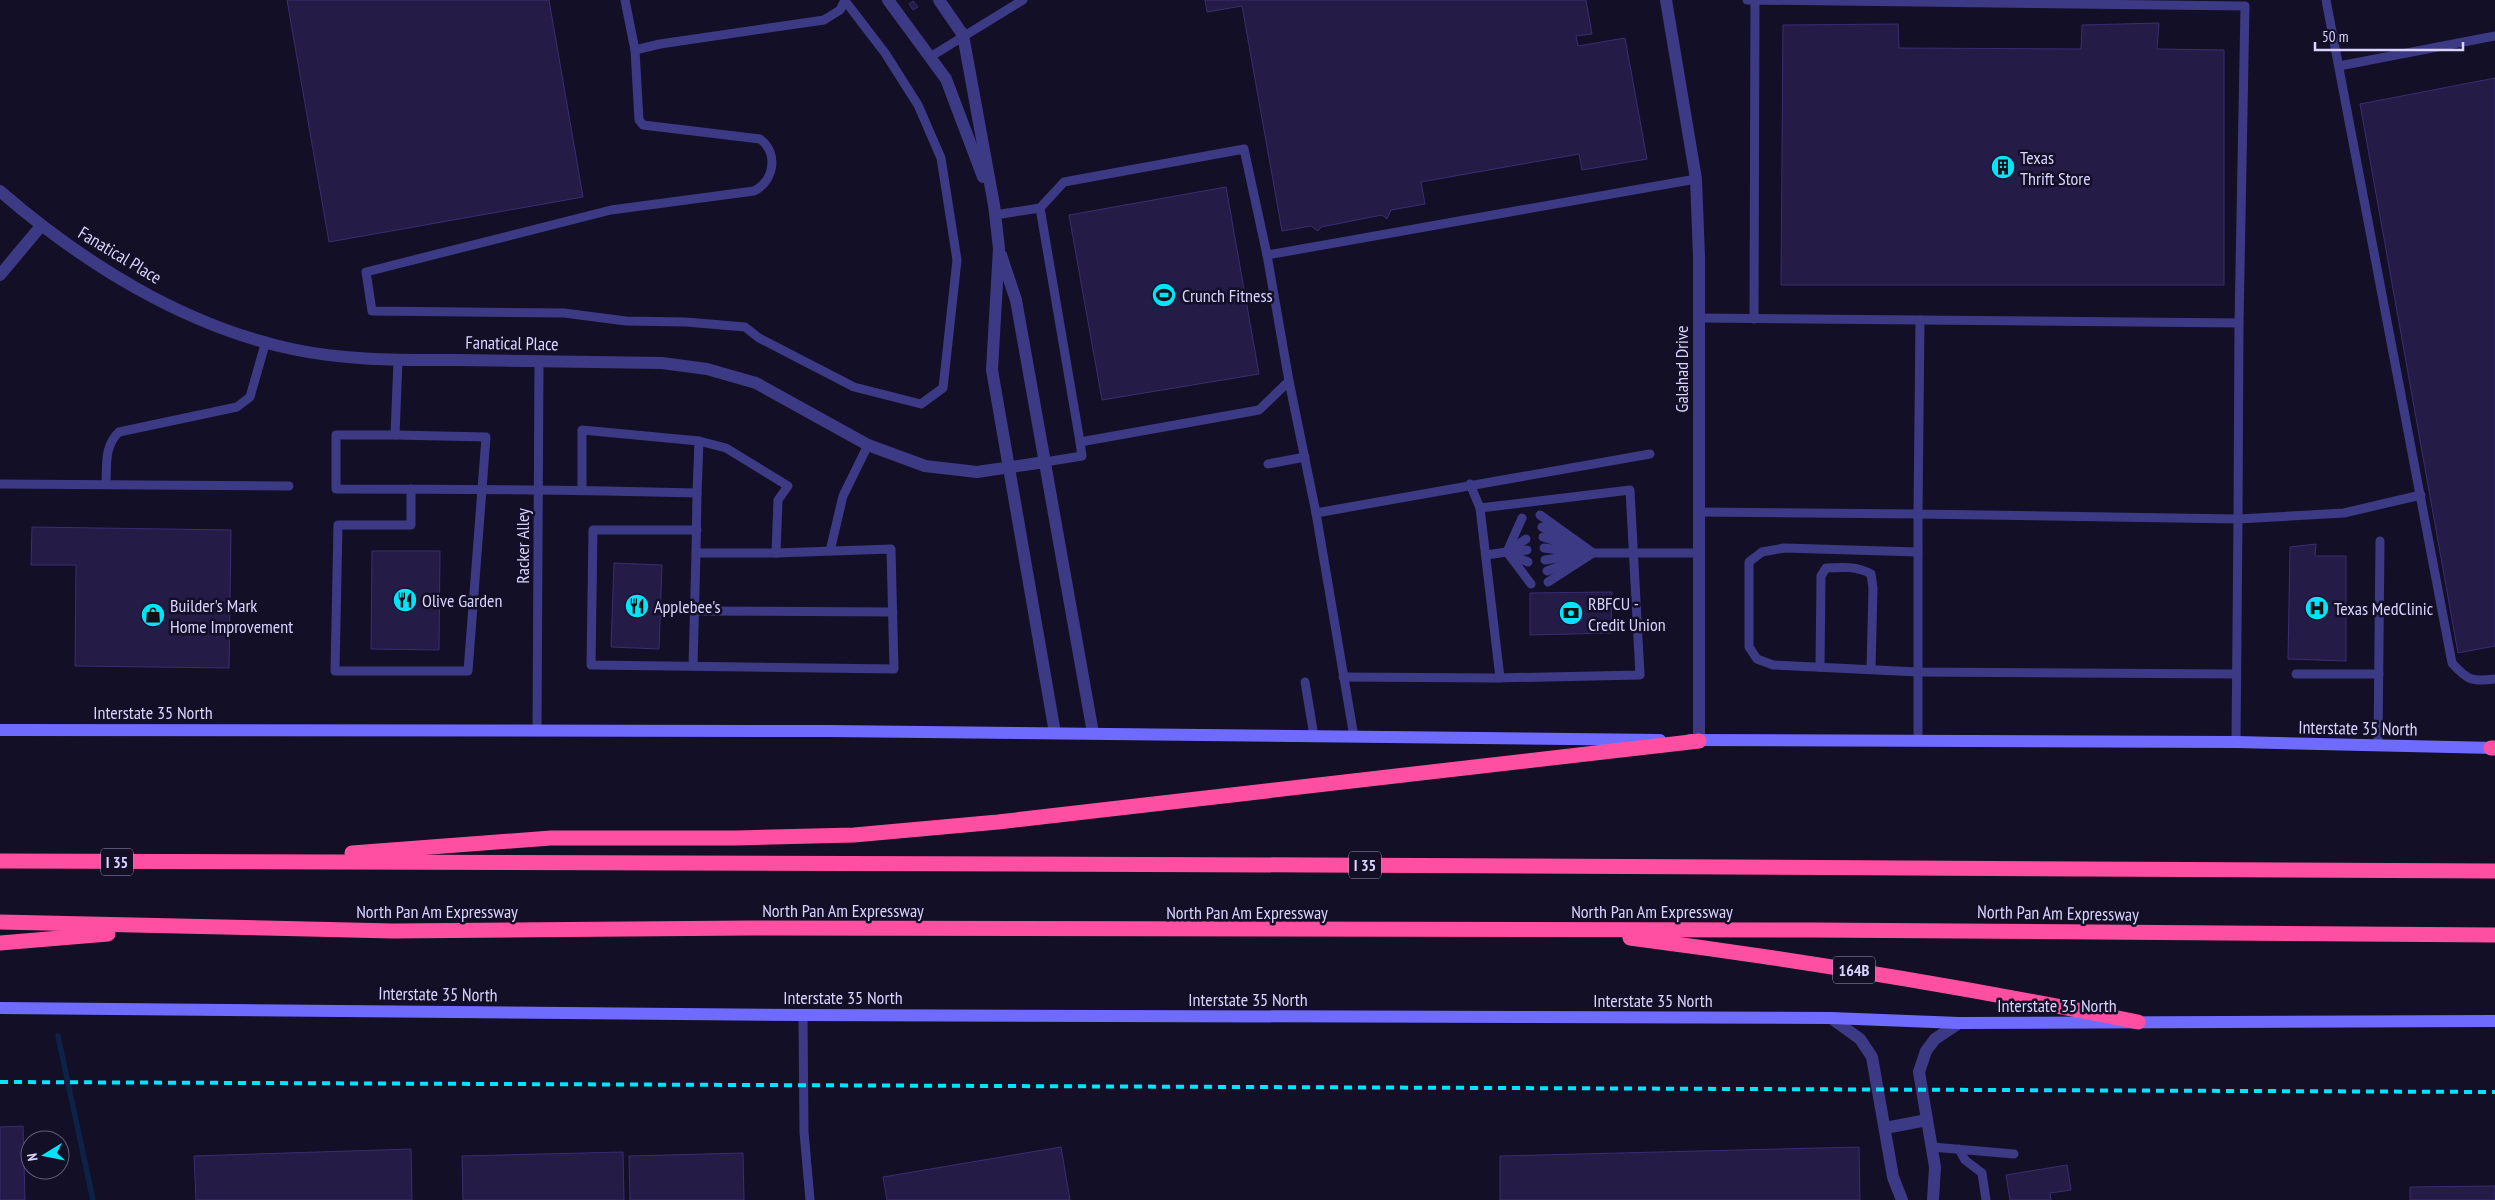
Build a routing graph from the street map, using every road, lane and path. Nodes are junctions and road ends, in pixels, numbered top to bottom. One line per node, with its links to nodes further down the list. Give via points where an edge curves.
1 (625, 0): 12 (lane)
2 (888, 0): 13 (street)
3 (939, 0): 10 (street)
4 (1023, 0): 10 (lane)
5 (1666, 0): 15 (street, Galahad Drive)
6 (1747, 0): 7 (lane)
7 (1755, 0): 24 (lane); 26 (lane, via 2244,6)
8 (2326, 0): 14 (lane)
9 (846, 1): 12 (lane, via 840,10 824,20); 12 (lane, via 918,105 941,158 957,260 943,388 921,404 854,387 745,328 564,314 372,311 366,272 611,210 760,188 772,166 772,155 760,139 643,124 640,120)
10 (964, 35): 13 (lane); 18 (street)
11 (2495, 36): 14 (lane)
12 (635, 50)
13 (930, 57): 18 (street, via 946,80)
14 (2339, 66): 49 (lane)
15 (1696, 179): 21 (lane); 23 (street, Galahad Drive)
16 (0, 191): 19 (street, Fanatical Place)
17 (1040, 208): 18 (lane); 21 (lane, via 1064,182 1244,149); 33 (lane)
18 (994, 210): 20 (street)
19 (41, 226): 22 (street); 27 (street, Fanatical Place, via 126,283 213,325)
20 (999, 248): 37 (street, via 1016,300); 39 (street, via 992,370)
21 (1267, 255): 30 (lane)
22 (0, 275)
23 (1699, 318): 24 (lane); 52 (street, Galahad Drive)
24 (1754, 319): 25 (lane)
25 (1920, 320): 26 (lane); 53 (lane)
26 (2239, 323): 56 (lane)
27 (266, 341): 28 (street, Fanatical Place, via 292,349 354,358); 41 (lane, via 250,397 236,407 119,432 111,439 107,452)
28 (398, 360): 29 (street, Fanatical Place); 31 (lane)
29 (539, 361): 34 (street, Fanatical Place, via 662,363 707,369 756,382); 45 (lane, Racker Alley)
30 (1289, 381): 33 (lane, via 1259,410); 36 (lane)
31 (395, 435): 44 (lane, via 486,437); 46 (lane, via 336,435 336,489)
32 (699, 441): 47 (lane, via 582,430); 48 (lane); 69 (lane, via 726,448 788,486 778,500)
33 (1080, 442): 37 (lane, via 1082,456)
34 (868, 445): 39 (street, Fanatical Place, via 925,466 977,472); 65 (lane, via 843,496)
35 (1650, 454): 42 (lane)
36 (1305, 457): 38 (lane); 51 (lane)
37 (1045, 462): 39 (street, Fanatical Place); 96 (street)
38 (1268, 464)
39 (1009, 468): 95 (street)
40 (0, 484): 41 (lane)
41 (106, 484): 43 (lane)
42 (1470, 484): 50 (lane); 51 (lane)
43 (289, 486)
44 (484, 488): 45 (lane); 46 (lane); 46 (lane, via 468,671 335,671 338,526 411,525)
45 (538, 488): 47 (lane); 94 (lane, Racker Alley)
46 (411, 489)
47 (582, 490): 48 (lane)
48 (697, 493): 59 (lane)
49 (2420, 495): 56 (lane, via 2344,513); 91 (lane, via 2452,663 2465,677 2478,681)
50 (1480, 508): 70 (lane, via 1630,490); 73 (lane)
51 (1316, 512): 89 (lane)
52 (1699, 512): 53 (lane); 72 (street, Galahad Drive)
53 (1918, 514): 56 (lane); 67 (lane)
54 (1540, 515): 71 (lane)
55 (1522, 518): 66 (lane)
56 (2238, 518): 86 (lane)
57 (1542, 526): 71 (lane)
58 (1524, 529): 66 (lane)
59 (696, 530): 68 (lane); 82 (lane, via 593,530 592,665)
60 (1543, 537): 71 (lane)
61 (1526, 539): 66 (lane)
62 (2380, 540): 88 (lane)
63 (1544, 548): 71 (lane)
64 (1527, 550): 66 (lane)
65 (830, 551): 69 (lane); 81 (lane, via 891,549)
66 (1507, 552): 73 (lane); 75 (lane); 77 (lane); 79 (lane)
67 (1918, 552): 83 (lane, via 1784,548 1762,552 1749,562 1748,647 1757,659 1773,665); 85 (lane)
68 (696, 553): 69 (lane); 80 (lane)
69 (776, 553)
70 (1634, 553): 71 (lane); 72 (lane); 90 (lane, via 1640,675)
71 (1593, 554): 74 (lane); 76 (lane); 78 (lane)
72 (1700, 554): 99 (street, Galahad Drive)
73 (1486, 555): 90 (lane)
74 (1545, 560)
75 (1528, 562)
76 (1547, 571)
77 (1530, 573)
78 (1548, 582)
79 (1531, 584)
80 (694, 611): 81 (lane); 82 (lane)
81 (893, 612): 82 (lane, via 894,669)
82 (693, 666)
83 (1820, 667): 84 (lane); 84 (lane, via 1820,576 1826,568 1847,567 1871,574)
84 (1871, 669): 85 (lane)
85 (1918, 672): 86 (lane); 100 (lane)
86 (2236, 674): 101 (lane)
87 (2296, 674): 88 (lane)
88 (2379, 674): 102 (lane)
89 (1343, 677): 90 (lane); 98 (lane)
90 (1500, 678)
91 (2495, 679)
92 (1305, 682): 97 (lane)
93 (0, 730): 94 (main road, Interstate 35 North)
94 (537, 731): 95 (main road, Interstate 35 North)
95 (1055, 733): 96 (main road, Interstate 35 North)
96 (1092, 733): 97 (main road, Interstate 35 North)
97 (1314, 736): 98 (main road, Interstate 35 North)
98 (1354, 737): 99 (main road, Interstate 35 North)
99 (1699, 740): 100 (main road, Interstate 35 North); 105 (highway, via 1027,819 854,835 551,838)
100 (1918, 741): 101 (main road, Interstate 35 North)
101 (2236, 742): 102 (main road, Interstate 35 North)
102 (2378, 745): 103 (main road, Interstate 35 North)
103 (2494, 748)
104 (0, 862): 105 (highway, I 35)
105 (235, 862): 106 (highway, I 35)
106 (2495, 871)
107 (0, 922): 108 (highway, North Pan Am Expressway)
108 (185, 927): 109 (highway, North Pan Am Expressway, via 393,930); 111 (highway)
109 (1569, 930): 110 (highway, North Pan Am Expressway); 117 (highway, 164B, via 1770,956 2001,994)
110 (2495, 935)
111 (0, 943)
112 (0, 1008): 113 (main road, Interstate 35 North)
113 (803, 1015): 114 (main road, Interstate 35 North); 123 (lane, via 804,1132)
114 (1831, 1018): 116 (main road, Interstate 35 North); 119 (street, via 1860,1039 1872,1057)
115 (2495, 1021): 117 (main road, Interstate 35 North)
116 (1959, 1022): 117 (main road, Interstate 35 North); 118 (street, via 1935,1039 1921,1061 1919,1072)
117 (2138, 1022)
118 (1927, 1120): 119 (street); 120 (street)
119 (1885, 1128): 124 (street, via 1893,1177)
120 (1932, 1147): 121 (lane); 125 (street, via 1935,1167)
121 (1959, 1149): 122 (lane); 126 (lane, via 1965,1160 1982,1173)
122 (2014, 1154)
123 (810, 1200)
124 (1902, 1200)
125 (1933, 1200)
126 (1986, 1200)

